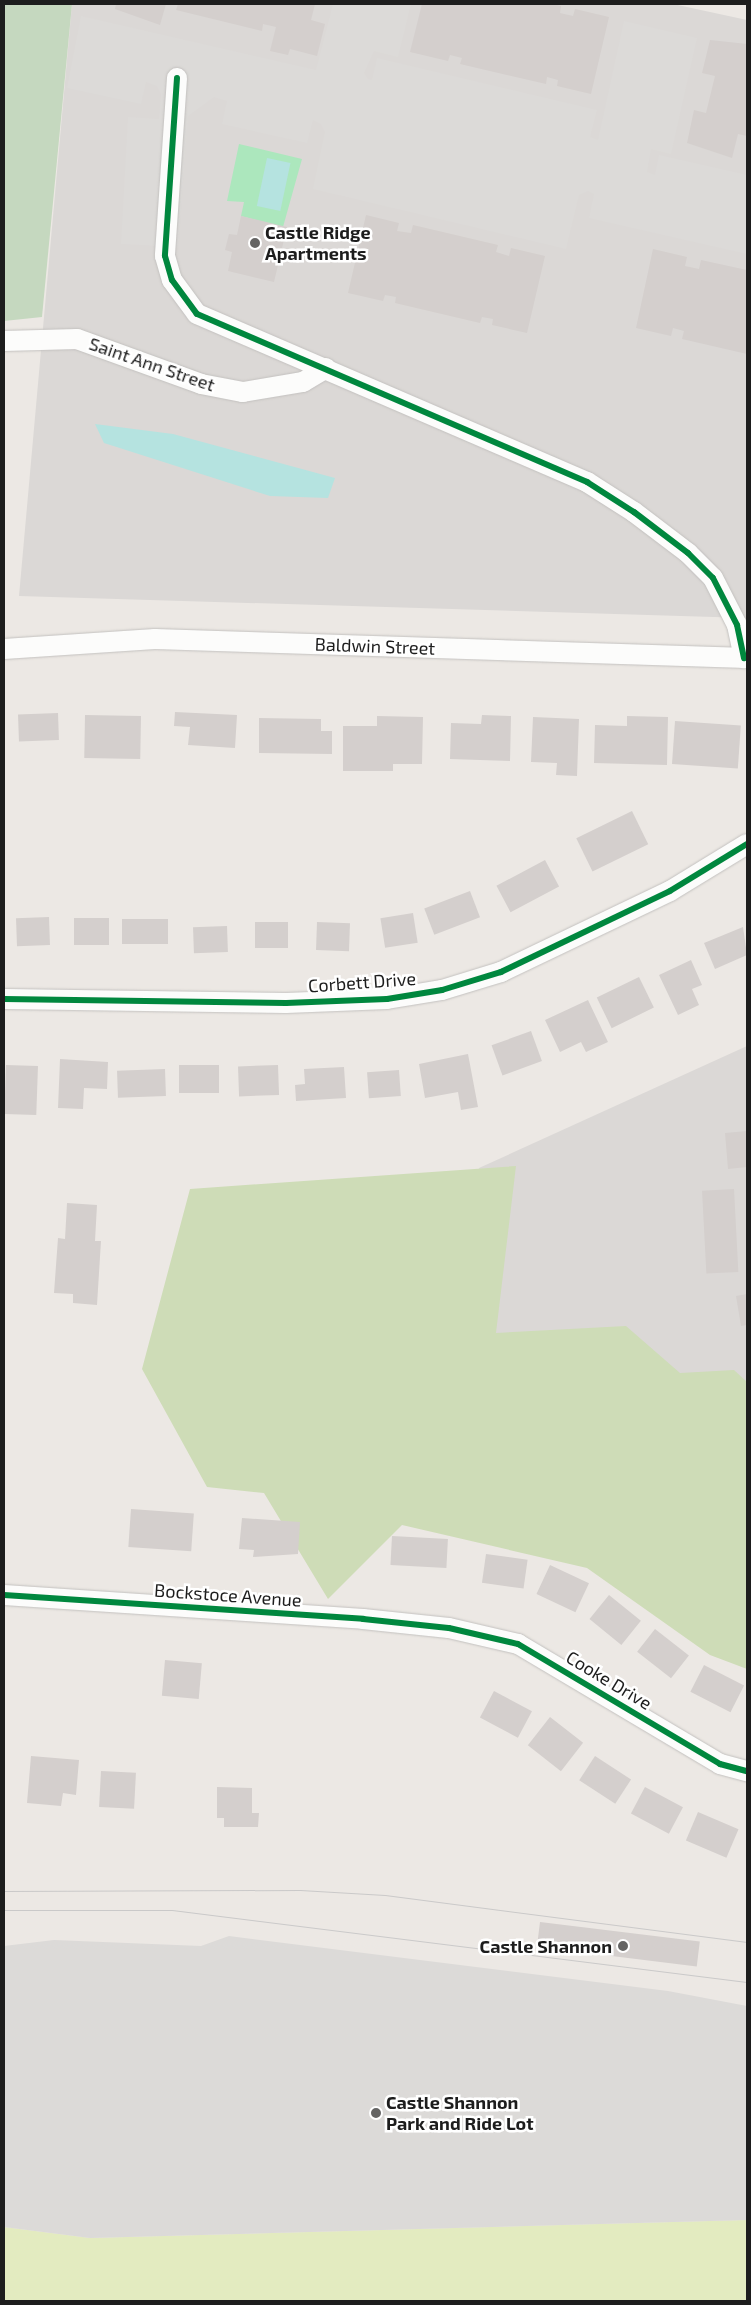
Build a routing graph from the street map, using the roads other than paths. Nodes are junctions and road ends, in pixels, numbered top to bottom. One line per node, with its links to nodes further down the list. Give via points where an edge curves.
1 (177, 78): 3 (street, via 165,256 172,280 197,314 218,326)
2 (4, 341): 3 (street, Saint Ann Street, via 77,339 200,384 243,392 302,382)
3 (326, 368): 5 (street, via 586,482 634,512 688,553 713,578 737,625)
4 (4, 649): 5 (street, Baldwin Street, via 155,639)
5 (746, 658)
6 (747, 844): 7 (street, Corbett Drive, via 670,891 501,972 442,990 388,999 286,1003)
7 (4, 999)
8 (4, 1595): 9 (street, Bockstoce Avenue)
9 (450, 1628): 10 (street, Cooke Drive, via 518,1644 720,1764)
10 (747, 1772)

